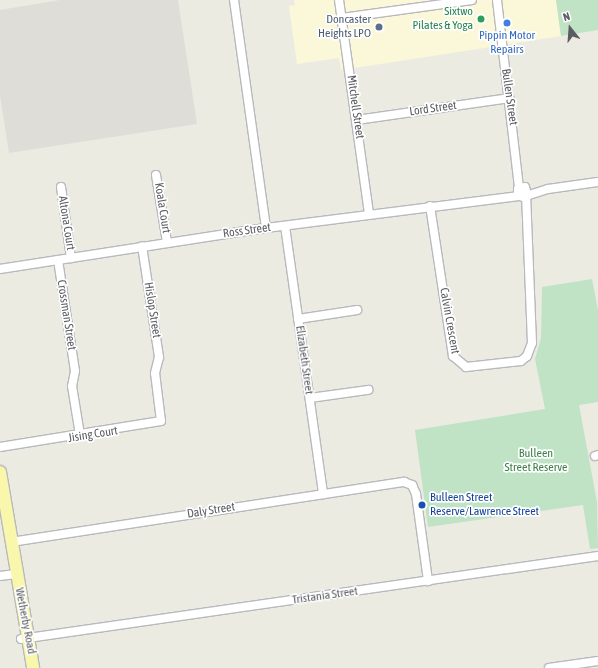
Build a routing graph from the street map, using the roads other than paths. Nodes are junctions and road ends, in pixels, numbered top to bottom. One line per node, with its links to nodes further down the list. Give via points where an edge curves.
1 (234, 0): 15 (street)
2 (339, 0): 5 (street, Mitchell Street)
3 (467, 0): 5 (street)
4 (497, 0): 6 (street, Bullen Street)
5 (342, 18): 7 (street, Mitchell Street)
6 (509, 98): 7 (street, Lord Street); 11 (street, Bullen Street)
7 (357, 120): 13 (street, Mitchell Street)
8 (156, 175): 16 (street, Koala Court)
9 (598, 182): 11 (street, Ross Street)
10 (61, 187): 18 (street, Altona Court)
11 (523, 192): 12 (street, Ross Street); 23 (street, Bullen Street, via 532,343)
12 (430, 206): 13 (street, Ross Street); 23 (street, Calvin Crescent, via 457,363 466,368 520,361)
13 (369, 214): 14 (street, Ross Street)
14 (285, 226): 15 (street, Ross Street); 22 (street, Elizabeth Street)
15 (266, 228): 16 (street, Ross Street)
16 (167, 242): 17 (street, Ross Street)
17 (142, 246): 18 (street, Ross Street); 26 (street, Hislop Street, via 159,357 155,373)
18 (71, 258): 19 (street, Ross Street)
19 (58, 260): 20 (street, Ross Street); 27 (street, Crossman Street, via 75,371 72,386)
20 (0, 269)
21 (357, 310): 22 (street)
22 (298, 319): 25 (street, Elizabeth Street)
23 (527, 356)
24 (368, 390): 25 (street)
25 (310, 398): 32 (street, Elizabeth Street)
26 (161, 421): 27 (street, Jising Court)
27 (80, 435): 28 (street, Jising Court)
28 (24, 446): 29 (street, Jising Court); 30 (street, Jising Court)
29 (0, 447)
30 (0, 453)
31 (0, 472): 33 (main road, Wetherby Road)
32 (323, 494): 33 (street, Daly Street); 37 (street, Daly Street, via 400,482 412,485 416,494)
33 (11, 542): 35 (main road, Wetherby Road)
34 (598, 556): 37 (street, Tristania Street)
35 (16, 574): 36 (street); 38 (main road, Wetherby Road)
36 (0, 576)
37 (428, 581): 38 (street, Tristania Street)
38 (26, 639): 40 (main road, Wetherby Road); 41 (main road, Wetherby Road)
39 (598, 661): 42 (street)
40 (26, 668)
41 (33, 668)
42 (549, 668)

